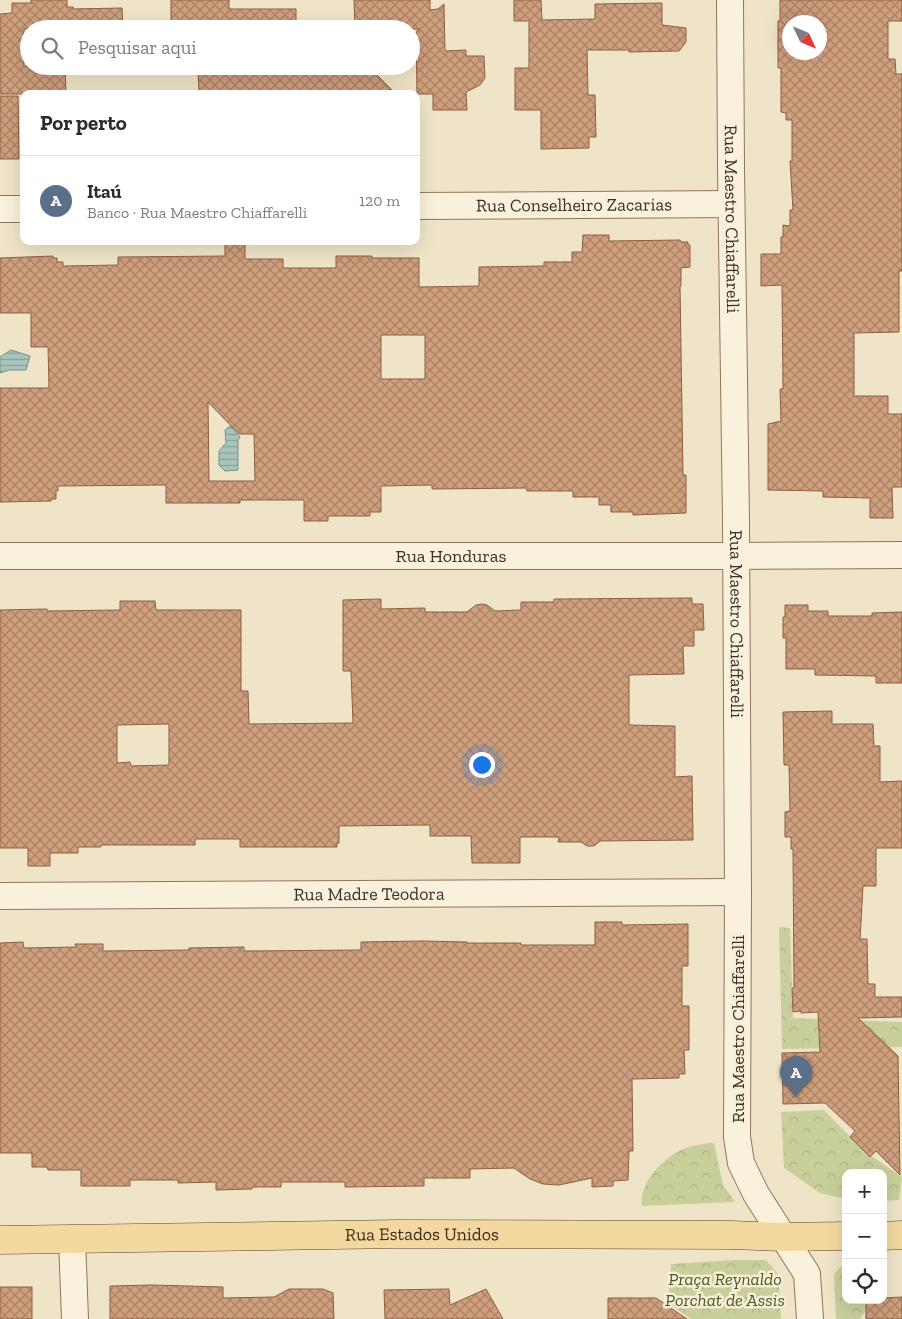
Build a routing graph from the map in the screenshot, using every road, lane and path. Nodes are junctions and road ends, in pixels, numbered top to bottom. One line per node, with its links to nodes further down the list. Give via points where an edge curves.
1 (730, 0): 2 (street, Rua Maestro Chiaffarelli)
2 (731, 204): 3 (street, Rua Conselheiro Zacarias); 8 (street, Rua Maestro Chiaffarelli)
3 (420, 206)
4 (0, 209): 5 (street)
5 (20, 209)
6 (902, 555): 8 (street, Rua Honduras)
7 (0, 556): 8 (street, Rua Honduras)
8 (735, 556): 9 (street, Rua Maestro Chiaffarelli)
9 (738, 892): 10 (street, Rua Madre Teodora); 14 (street, Rua Maestro Chiaffarelli, via 737,1136 741,1162)
10 (0, 896)
11 (842, 1236): 14 (main road, Rua Estados Unidos)
12 (887, 1236): 13 (main road)
13 (902, 1236)
14 (782, 1237): 15 (main road, Rua Estados Unidos, via 396,1234); 18 (street, Rua Maestro Chiaffarelli, via 807,1274)
15 (72, 1239): 16 (main road, Rua Estados Unidos); 17 (street)
16 (0, 1240)
17 (75, 1319)
18 (810, 1319)

